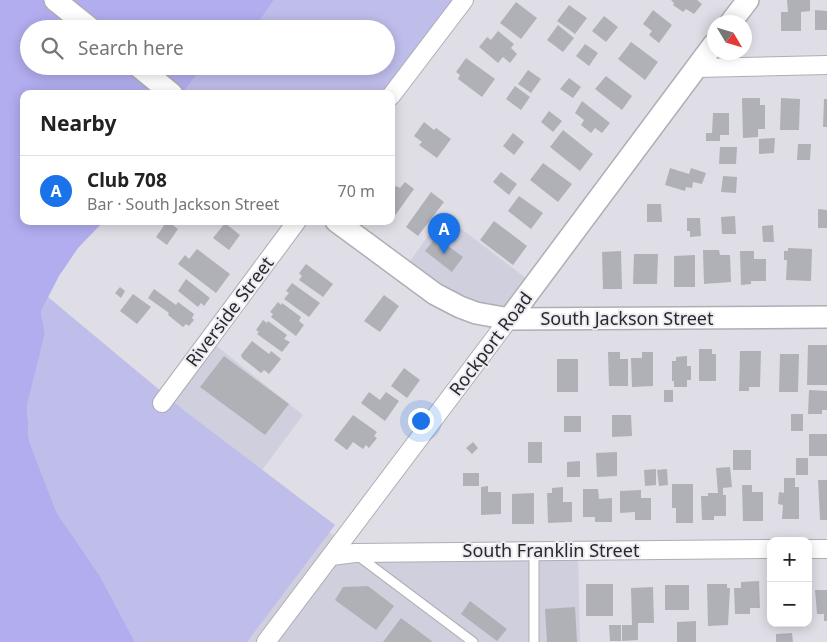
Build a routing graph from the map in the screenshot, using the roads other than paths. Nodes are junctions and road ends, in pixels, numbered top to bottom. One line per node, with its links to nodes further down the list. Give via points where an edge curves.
1 (55, 0): 5 (street)
2 (464, 0): 11 (street)
3 (748, 0): 4 (street)
4 (736, 15)
5 (80, 20)
6 (707, 54): 8 (street, Rockport Road)
7 (827, 65): 8 (street)
8 (697, 68): 15 (street, Rockport Road)
9 (149, 75): 10 (street)
10 (167, 90)
11 (395, 91)
12 (294, 225): 16 (street, Riverside Street)
13 (341, 225): 15 (street, South Jackson Street, via 434,294 476,313)
14 (827, 318): 15 (street, South Jackson Street)
15 (509, 320): 22 (street, Rockport Road)
16 (162, 403)
17 (827, 548): 19 (street)
18 (767, 549): 20 (street, South Franklin Street)
19 (812, 549)
20 (534, 551): 21 (street, South Franklin Street); 25 (lane)
21 (355, 553): 22 (street, South Franklin Street); 24 (lane)
22 (331, 556): 23 (street, Rockport Road)
23 (266, 642)
24 (473, 642)
25 (534, 642)

